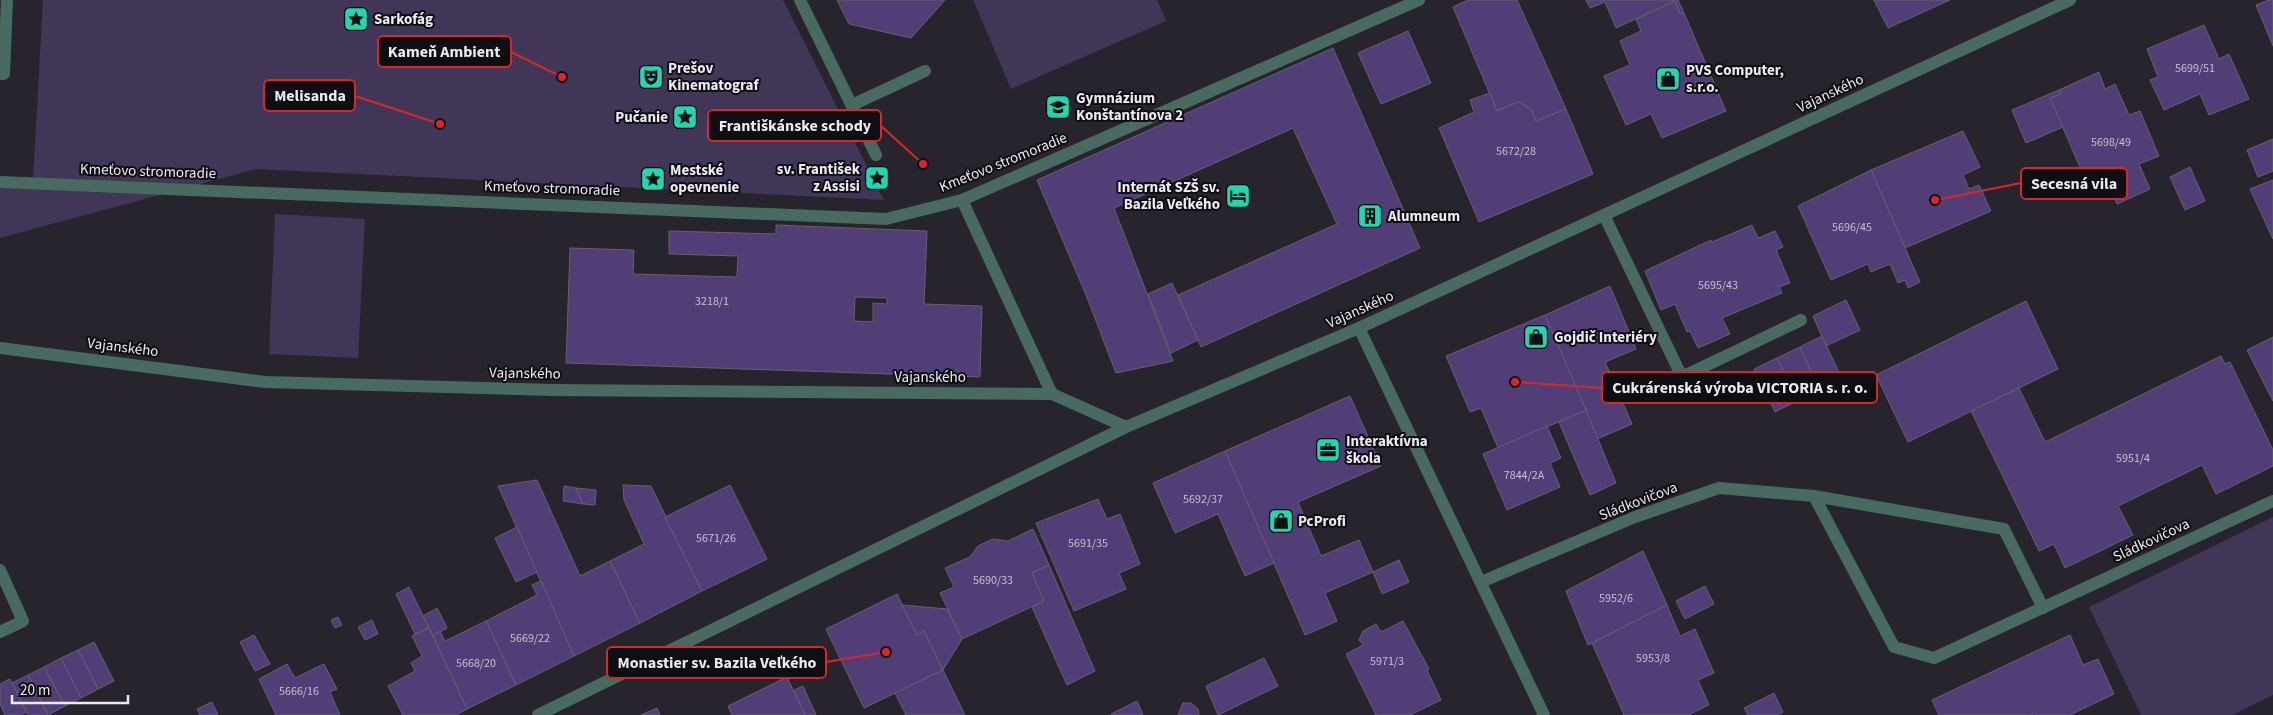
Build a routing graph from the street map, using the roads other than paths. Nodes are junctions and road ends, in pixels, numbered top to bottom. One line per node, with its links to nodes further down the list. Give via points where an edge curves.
1 (7, 0): 6 (street, via 4,74)
2 (800, 0): 7 (street)
3 (1420, 0): 10 (street, Kmeťovo stromoradie)
4 (2070, 0): 11 (street, Vajanského)
5 (925, 71): 7 (street)
6 (0, 74)
7 (852, 105): 8 (street)
8 (876, 155)
9 (0, 182): 10 (street, Kmeťovo stromoradie, via 886,219)
10 (962, 200): 15 (street)
11 (1604, 215): 12 (street, via 1682,377); 13 (street, Vajanského)
12 (1801, 320)
13 (1359, 328): 16 (street, Vajanského); 20 (street)
14 (0, 348): 15 (street, Vajanského, via 265,382 553,390)
15 (1052, 394): 16 (street, Vajanského)
16 (1126, 427): 23 (street, Vajanského)
17 (1814, 496): 20 (street, Sládkovičova, via 1719,488 1635,517); 21 (street, Sládkovičova, via 2004,529); 21 (street, Sládkovičova, via 1894,647 1934,658)
18 (2273, 501): 21 (street, Sládkovičova)
19 (0, 570): 22 (street, via 23,621)
20 (1481, 582): 24 (street)
21 (2043, 608)
22 (0, 632)
23 (538, 715)
24 (1544, 715)

